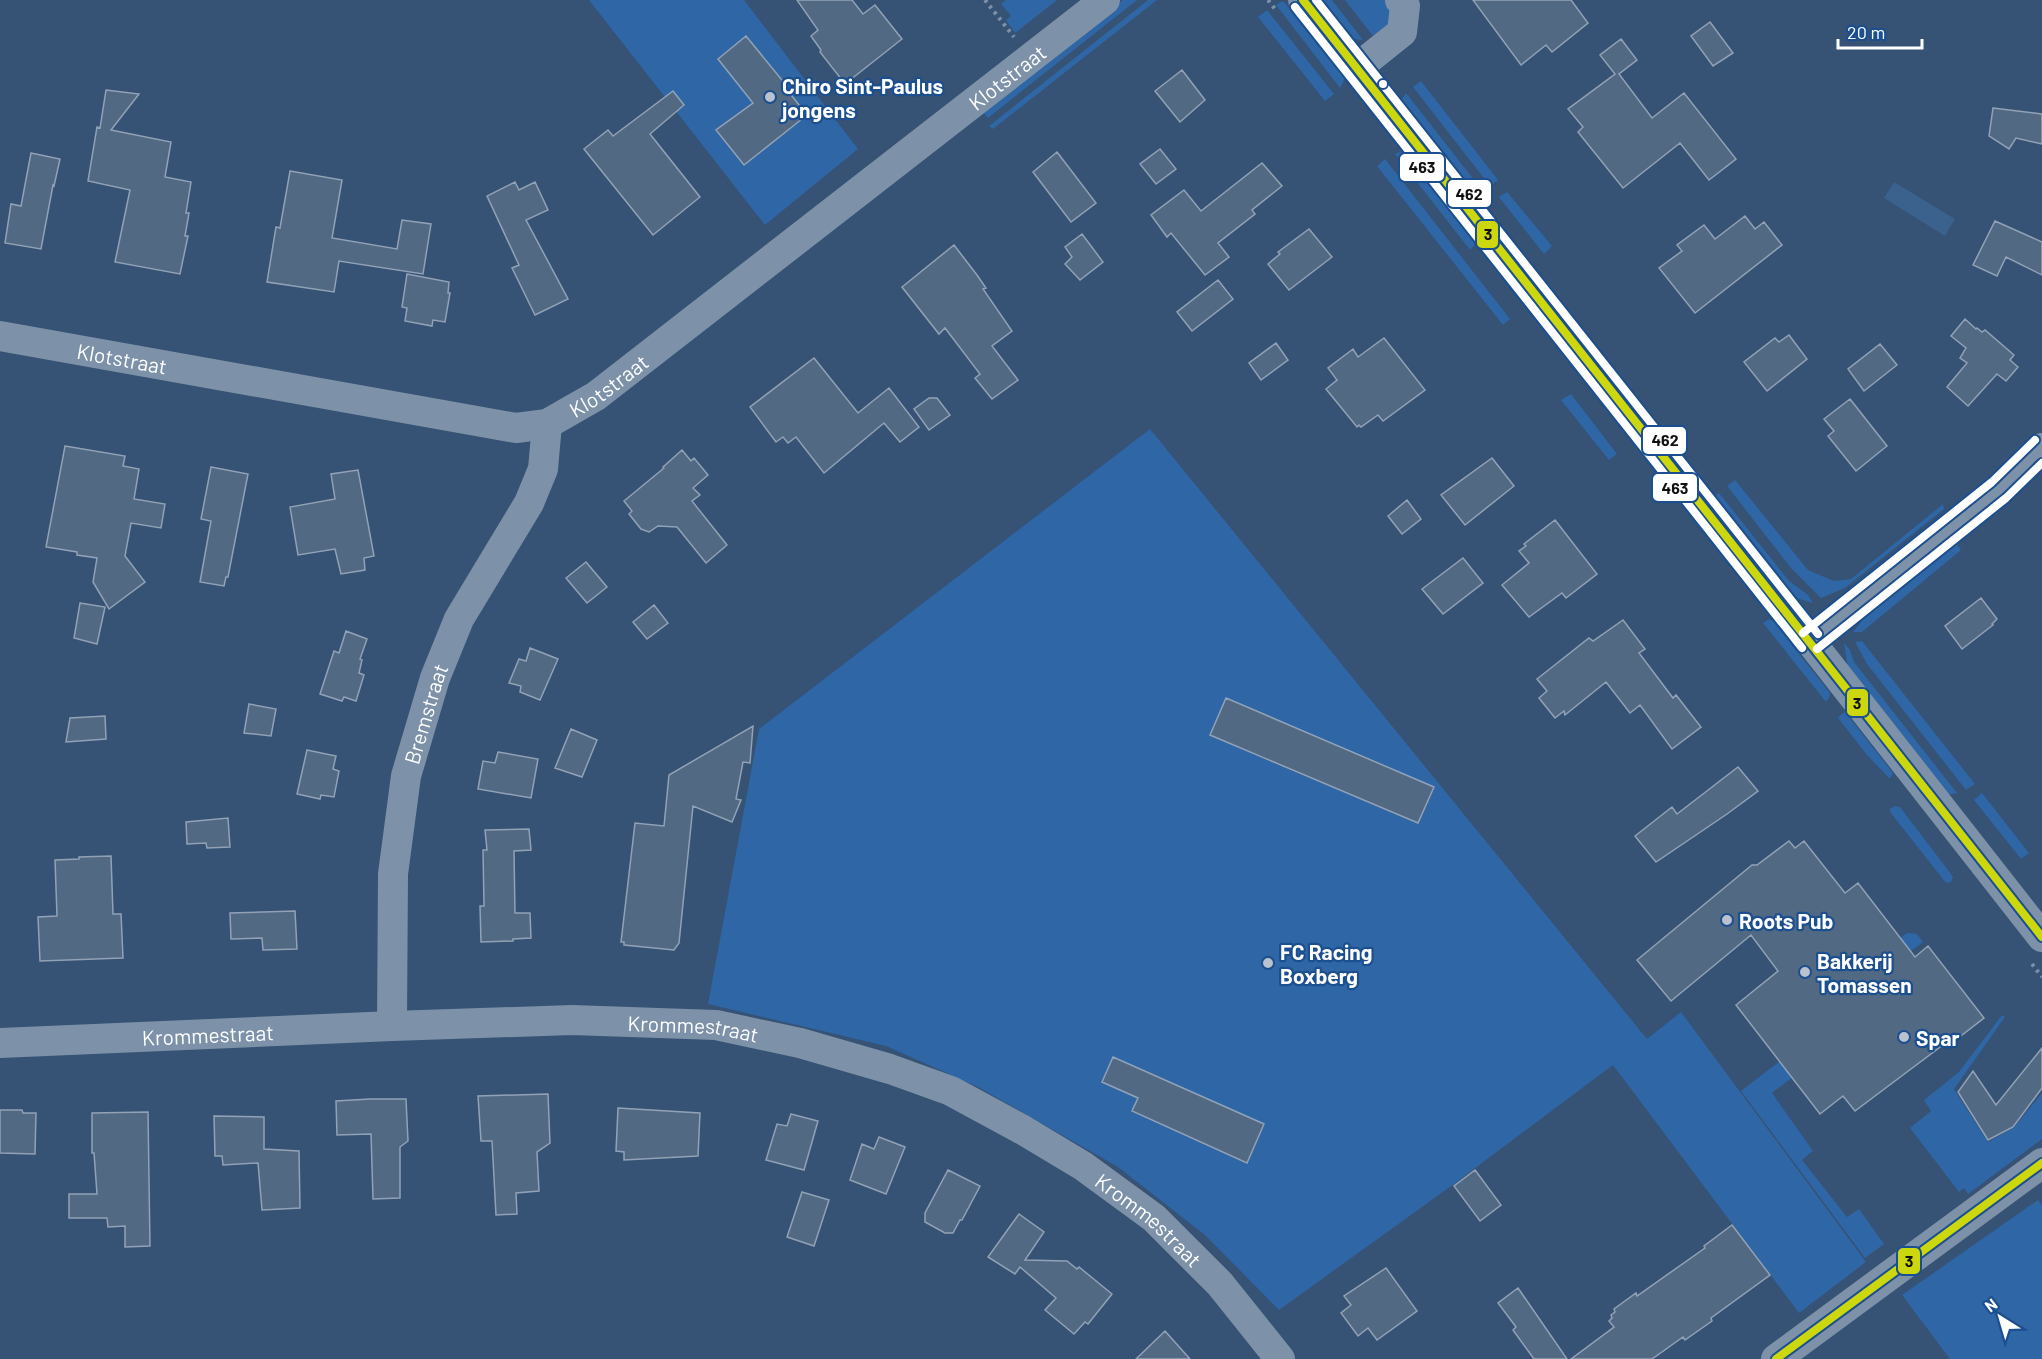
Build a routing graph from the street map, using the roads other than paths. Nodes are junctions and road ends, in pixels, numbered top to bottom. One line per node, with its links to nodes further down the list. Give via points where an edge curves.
1 (1105, 0): 6 (street, Klotstraat, via 596,396)
2 (1303, 0): 4 (street)
3 (1400, 0): 4 (street, via 1405,6 1402,32)
4 (1357, 68): 8 (street)
5 (0, 336): 6 (street, Klotstraat, via 516,428)
6 (547, 424): 10 (street, Bremstraat, via 543,469 537,484 459,619 435,678 406,776 393,874)
7 (2042, 448): 8 (street, via 1999,490)
8 (1810, 641): 9 (street)
9 (2042, 937)
10 (393, 1026): 11 (street, Krommestraat); 13 (street, Krommestraat, via 572,1020 716,1025 812,1046 951,1091 1083,1166 1154,1218 1220,1284)
11 (0, 1044)
12 (2042, 1163): 14 (street)
13 (1280, 1359)
14 (1776, 1359)

